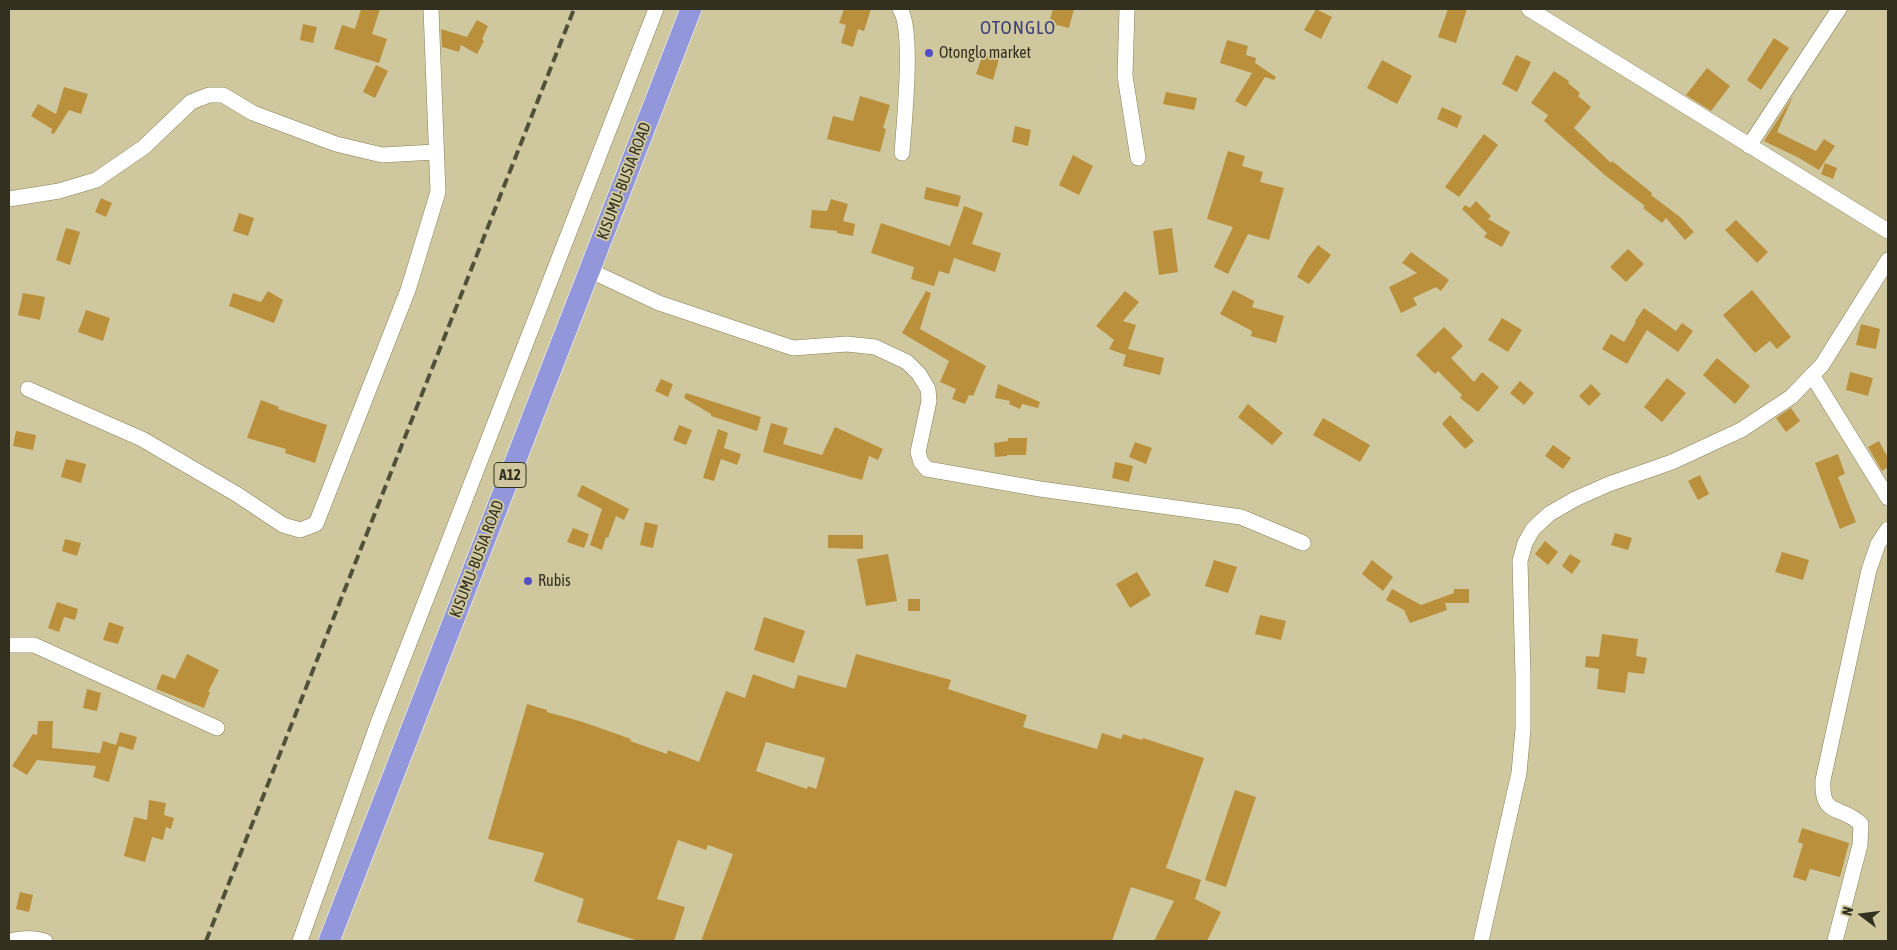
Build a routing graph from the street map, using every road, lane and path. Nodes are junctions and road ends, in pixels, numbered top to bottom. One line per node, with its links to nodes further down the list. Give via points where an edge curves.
1 (431, 9): 9 (street)
2 (656, 9): 25 (street, via 382,714)
3 (691, 9): 15 (highway, KISUMU-BUSIA ROAD / A12)
4 (900, 9): 10 (street, via 906,20 908,40)
5 (1127, 9): 11 (street, via 1125,76)
6 (1529, 9): 8 (street)
7 (1839, 9): 8 (street)
8 (1749, 146): 13 (street)
9 (435, 152): 12 (street, via 382,155 336,144 253,113 223,95 209,95 191,102 144,147 96,180 59,191); 17 (street, via 438,192 408,290 316,524 300,530 283,525 142,439)
10 (902, 153)
11 (1138, 158)
12 (9, 199)
13 (1888, 231)
14 (1888, 260): 16 (street)
15 (589, 270): 20 (street, via 659,303 793,348 847,344 875,347 907,362 928,389 929,401 918,452 927,469 1040,489 1241,516); 26 (highway, KISUMU-BUSIA ROAD / A12)
16 (1812, 376): 18 (street); 27 (street, via 1791,397 1741,430 1562,506 1538,524 1525,543 1520,561 1524,675 1519,773)
17 (28, 389)
18 (1888, 498)
19 (1888, 529): 28 (street, via 1878,544 1869,570 1823,780 1822,793 1830,808 1853,816 1861,824 1860,845)
20 (1303, 543)
21 (9, 645): 22 (street, via 34,645)
22 (217, 728)
23 (9, 941): 24 (street)
24 (45, 941)
25 (300, 941)
26 (330, 941)
27 (1481, 941)
28 (1835, 941)

